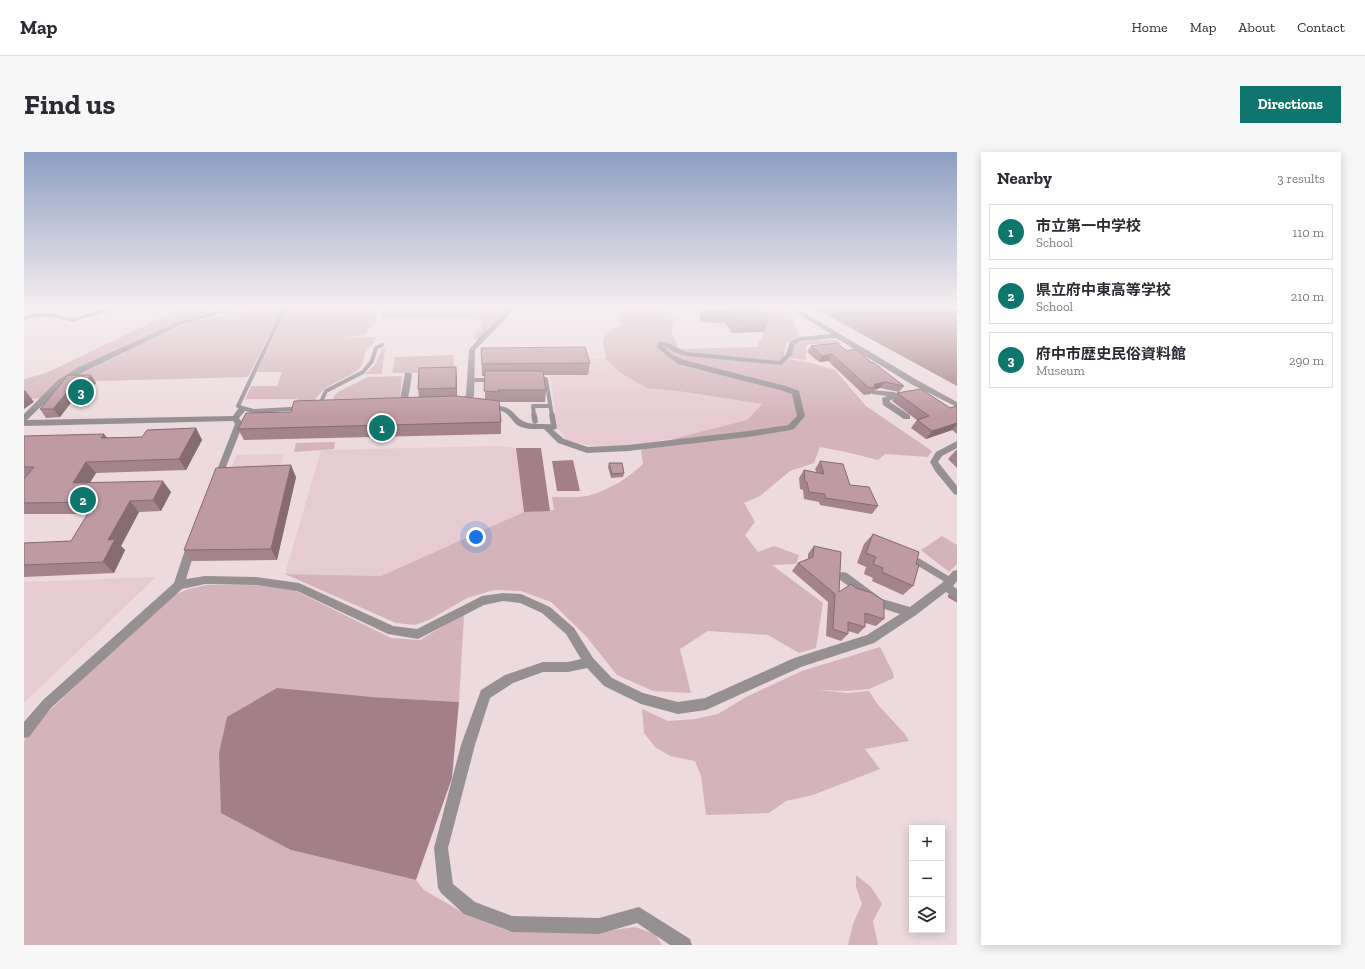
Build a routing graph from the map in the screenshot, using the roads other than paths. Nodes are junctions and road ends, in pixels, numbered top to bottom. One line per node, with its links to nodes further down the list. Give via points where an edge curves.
1 (137, 344): 27 (street, via 80,370 61,382)
2 (267, 344): 25 (lane, via 238,406)
3 (477, 344): 14 (street, via 472,350)
4 (660, 344): 31 (street, via 669,355 681,362 796,393 801,416 791,426 748,434 628,448 587,450 561,441)
5 (670, 344): 6 (street, via 675,350 686,354 781,362 789,355)
6 (792, 344)
7 (847, 344): 10 (street)
8 (382, 345): 24 (lane, via 376,348 372,360 363,372 326,391)
9 (838, 346): 10 (street)
10 (856, 351): 11 (street); 16 (street)
11 (865, 361)
12 (408, 375): 21 (street)
13 (530, 379): 23 (lane, via 546,379)
14 (470, 380): 15 (lane); 20 (street, via 470,396)
15 (500, 380)
16 (930, 391): 18 (street); 22 (street)
17 (875, 392): 18 (street)
18 (904, 395): 26 (street, via 886,398 886,402)
19 (448, 404): 20 (street)
20 (463, 404): 31 (street, via 502,408 520,423)
21 (403, 405)
22 (957, 405)
23 (550, 406): 29 (lane, via 533,406); 31 (lane, via 554,426)
24 (322, 407): 25 (street, via 254,411)
25 (243, 408): 28 (street)
26 (907, 417)
27 (24, 418)
28 (235, 418): 30 (street); 33 (street, via 239,424)
29 (535, 421)
30 (24, 423)
31 (547, 426)
32 (957, 444): 34 (street, via 939,454 934,462)
33 (214, 488)
34 (957, 492)
35 (194, 538): 39 (street)
36 (906, 554): 38 (lane)
37 (843, 576): 41 (street, via 879,603)
38 (951, 580): 40 (street); 41 (street)
39 (179, 585): 42 (street, via 205,580 256,580 298,587 392,631 418,634 482,600 504,596 521,599 546,610 570,631); 43 (street, via 47,704)
40 (957, 595)
41 (912, 612): 42 (street, via 870,639 798,662 706,704 678,708 641,698 608,682)
42 (589, 662): 44 (street, via 568,667 542,667 510,679 485,694 468,745 441,848 446,888 470,908 512,924 599,926 639,915)
43 (24, 732)
44 (684, 945)

